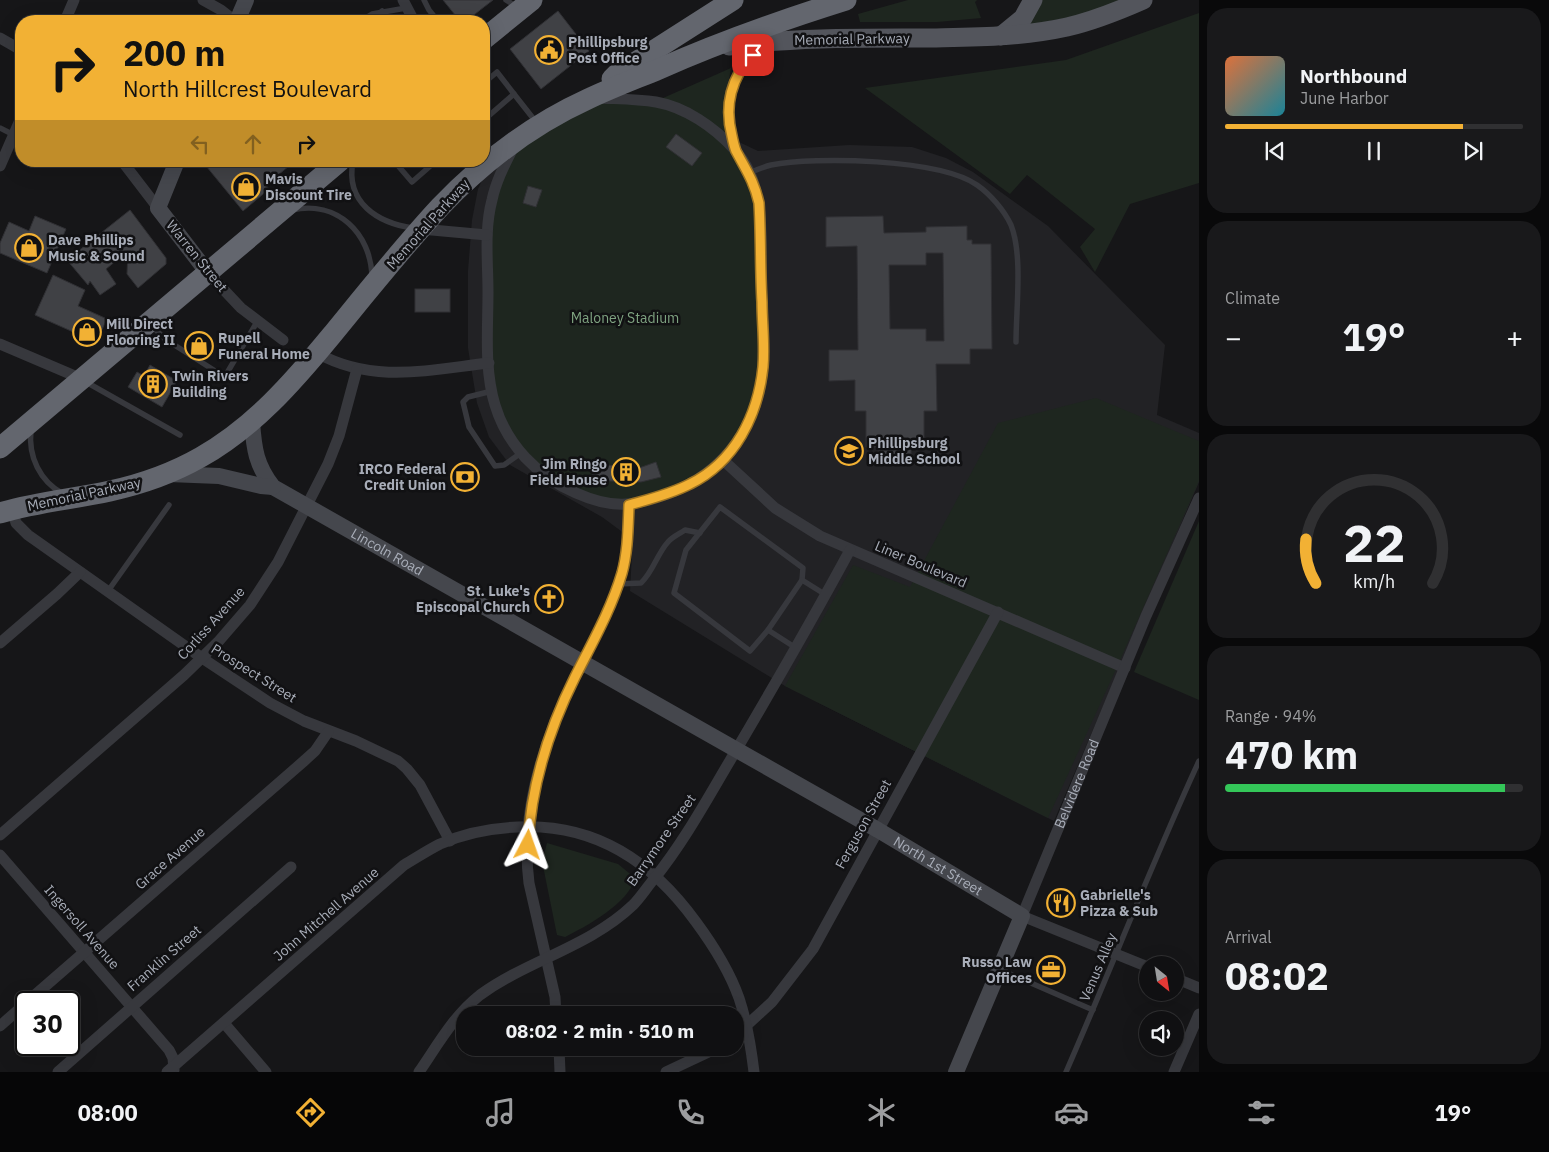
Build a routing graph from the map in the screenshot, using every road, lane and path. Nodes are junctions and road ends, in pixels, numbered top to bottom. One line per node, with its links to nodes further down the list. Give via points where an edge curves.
1 (74, 0): 12 (street)
2 (203, 0): 13 (street)
3 (246, 0): 14 (main road)
4 (424, 0): 17 (lane)
5 (733, 0): 26 (highway, via 617,74)
6 (846, 0): 23 (highway)
7 (1034, 0): 19 (main road, via 1023,18)
8 (1143, 0): 19 (main road, Memorial Parkway, via 1081,24)
9 (519, 3): 18 (highway)
10 (405, 4): 11 (lane)
11 (382, 11): 15 (lane); 16 (lane)
12 (67, 15)
13 (228, 15)
14 (239, 15)
15 (370, 15)
16 (385, 15)
17 (433, 15)
18 (490, 34)
19 (1001, 36): 21 (main road, Memorial Parkway)
20 (0, 38): 22 (street)
21 (772, 41): 23 (main road, Memorial Parkway); 32 (street, via 747,61 731,90 728,107)
22 (15, 47)
23 (705, 48): 26 (highway, Memorial Parkway)
24 (490, 78): 25 (lane, via 497,72)
25 (514, 94): 27 (lane); 28 (lane)
26 (591, 98): 28 (highway, Memorial Parkway); 32 (street, via 644,100 676,108 706,125)
27 (490, 115)
28 (539, 126): 31 (highway, Memorial Parkway)
29 (0, 128): 30 (lane)
30 (14, 135): 34 (street)
31 (516, 142): 33 (highway, Memorial Parkway); 46 (street, via 494,193)
32 (735, 150): 42 (street)
33 (490, 162)
34 (0, 166)
35 (127, 167): 43 (street, Warren Street)
36 (175, 167): 43 (main road)
37 (333, 167): 44 (highway)
38 (352, 167): 45 (lane, via 354,186 362,203 373,215)
39 (399, 167): 40 (lane, via 412,182)
40 (429, 167)
41 (484, 167): 45 (highway, Memorial Parkway)
42 (749, 173): 52 (lane, via 776,164 890,163 935,170 976,184 1001,209 1016,240); 64 (street, via 759,203 763,365 753,412 736,445)
43 (158, 208): 47 (main road, Warren Street)
44 (279, 213): 47 (highway); 48 (lane, via 315,209 330,211 344,218 365,245 371,264)
45 (420, 229): 46 (street); 48 (highway, Memorial Parkway)
46 (488, 235): 55 (street)
47 (208, 273): 49 (street, Warren Street); 50 (highway)
48 (372, 286): 54 (highway, Memorial Parkway)
49 (257, 322): 50 (lane, via 223,376 165,339); 51 (street, Warren Street)
50 (149, 323): 57 (highway)
51 (283, 340)
52 (1016, 342)
53 (0, 344): 57 (street)
54 (317, 353): 56 (street); 60 (highway, Memorial Parkway)
55 (488, 363): 56 (street, via 398,372); 58 (street)
56 (357, 369): 70 (street, Corliss Avenue, via 334,450)
57 (82, 379): 59 (highway); 61 (lane)
58 (492, 390): 63 (street, via 503,425); 63 (lane, via 468,397 463,402 469,427 495,466 504,465)
59 (32, 421): 62 (highway); 67 (lane, via 30,440 36,464 52,487)
60 (252, 422): 65 (highway, Memorial Parkway, via 213,450); 66 (main road, Lincoln Road, via 257,460)
61 (180, 435)
62 (0, 448)
63 (521, 453): 71 (street, via 544,475 570,490 611,505)
64 (723, 460): 71 (street, via 692,483); 74 (street, Liner Boulevard, via 775,508)
65 (167, 473): 66 (main road, Lincoln Road, via 219,476); 67 (highway, Memorial Parkway, via 125,488)
66 (273, 487): 70 (main road, Lincoln Road)
67 (72, 498): 72 (highway, Memorial Parkway)
68 (1199, 498): 86 (street, Belvidere Road)
69 (169, 505): 78 (lane)
70 (306, 505): 84 (street, Corliss Avenue, via 263,586); 85 (main road, Lincoln Road)
71 (629, 505): 77 (street, via 628,537)
72 (6, 511): 75 (street, Prospect Street, via 21,529)
73 (700, 533): 76 (lane, via 720,507 803,568); 77 (lane, via 685,530 669,540 641,583); 81 (lane, via 686,550 674,593 750,651)
74 (850, 550): 79 (street, Barrymore Street); 80 (street, Liner Boulevard)
75 (80, 572): 78 (street, Prospect Street); 82 (street)
76 (802, 580): 79 (lane); 81 (lane)
77 (618, 584): 85 (street)
78 (108, 592): 84 (street, Prospect Street)
79 (826, 595): 83 (street, Barrymore Street)
80 (998, 612): 86 (street, Liner Boulevard); 91 (street, Ferguson Street)
81 (768, 630): 83 (lane)
82 (0, 644)
83 (796, 648): 88 (street, Barrymore Street)
84 (202, 658): 87 (street, Prospect Street, via 270,703); 92 (street, Corliss Avenue)
85 (583, 662): 88 (main road, Lincoln Road); 90 (street, via 547,743)
86 (1125, 668): 97 (street, Belvidere Road)
87 (328, 732): 93 (street, Prospect Street, via 381,752 406,768 420,785); 98 (street, Grace Avenue, via 315,751)
88 (737, 750): 91 (main road, North 1st Street); 96 (street, Barrymore Street, via 699,815)
89 (1199, 761): 99 (lane, Venus Alley)
90 (529, 826): 93 (street, John Mitchell Avenue, via 483,830); 96 (street, John Mitchell Avenue, via 553,827 596,838 632,857); 100 (street, via 529,882)
91 (878, 830): 97 (main road, North 1st Street); 113 (street, Ferguson Street, via 813,949 772,1002)
92 (0, 835)
93 (450, 841): 111 (street, John Mitchell Avenue, via 404,865)
94 (0, 855): 98 (street, Ingersoll Avenue)
95 (291, 867): 107 (street, Franklin Street)
96 (656, 876): 100 (street, Barrymore Street, via 635,903 606,927); 113 (street, John Mitchell Avenue, via 680,900 708,938 738,996)
97 (1022, 916): 99 (street, North 1st Street); 102 (main road, Belvidere Road)
98 (85, 953): 105 (street, Grace Avenue); 107 (street, Ingersoll Avenue)
99 (1117, 954): 101 (street, North 1st Street); 108 (lane, Venus Alley)
100 (547, 958): 106 (street); 120 (street, Barrymore Street, via 515,973 473,1001)
101 (1139, 963)
102 (999, 970): 108 (lane); 124 (main road, Belvidere Road)
103 (1184, 982): 104 (street)
104 (1199, 988)
105 (41, 991)
106 (556, 1006)
107 (132, 1007): 117 (street, Ingersoll Avenue, via 169,1050 173,1058); 118 (street, Franklin Street)
108 (1093, 1010): 125 (lane, Venus Alley)
109 (15, 1013): 112 (street, Grace Avenue)
110 (1199, 1014): 126 (street)
111 (224, 1022): 117 (street, John Mitchell Avenue); 119 (street)
112 (0, 1026)
113 (747, 1026): 114 (street, Ferguson Street); 123 (street, John Mitchell Avenue)
114 (744, 1028)
115 (560, 1056): 121 (street)
116 (700, 1056): 122 (street)
117 (171, 1070)
118 (58, 1072)
119 (266, 1072)
120 (419, 1072)
121 (560, 1072)
122 (666, 1072)
123 (754, 1072)
124 (956, 1072)
125 (1066, 1072)
126 (1174, 1072)

